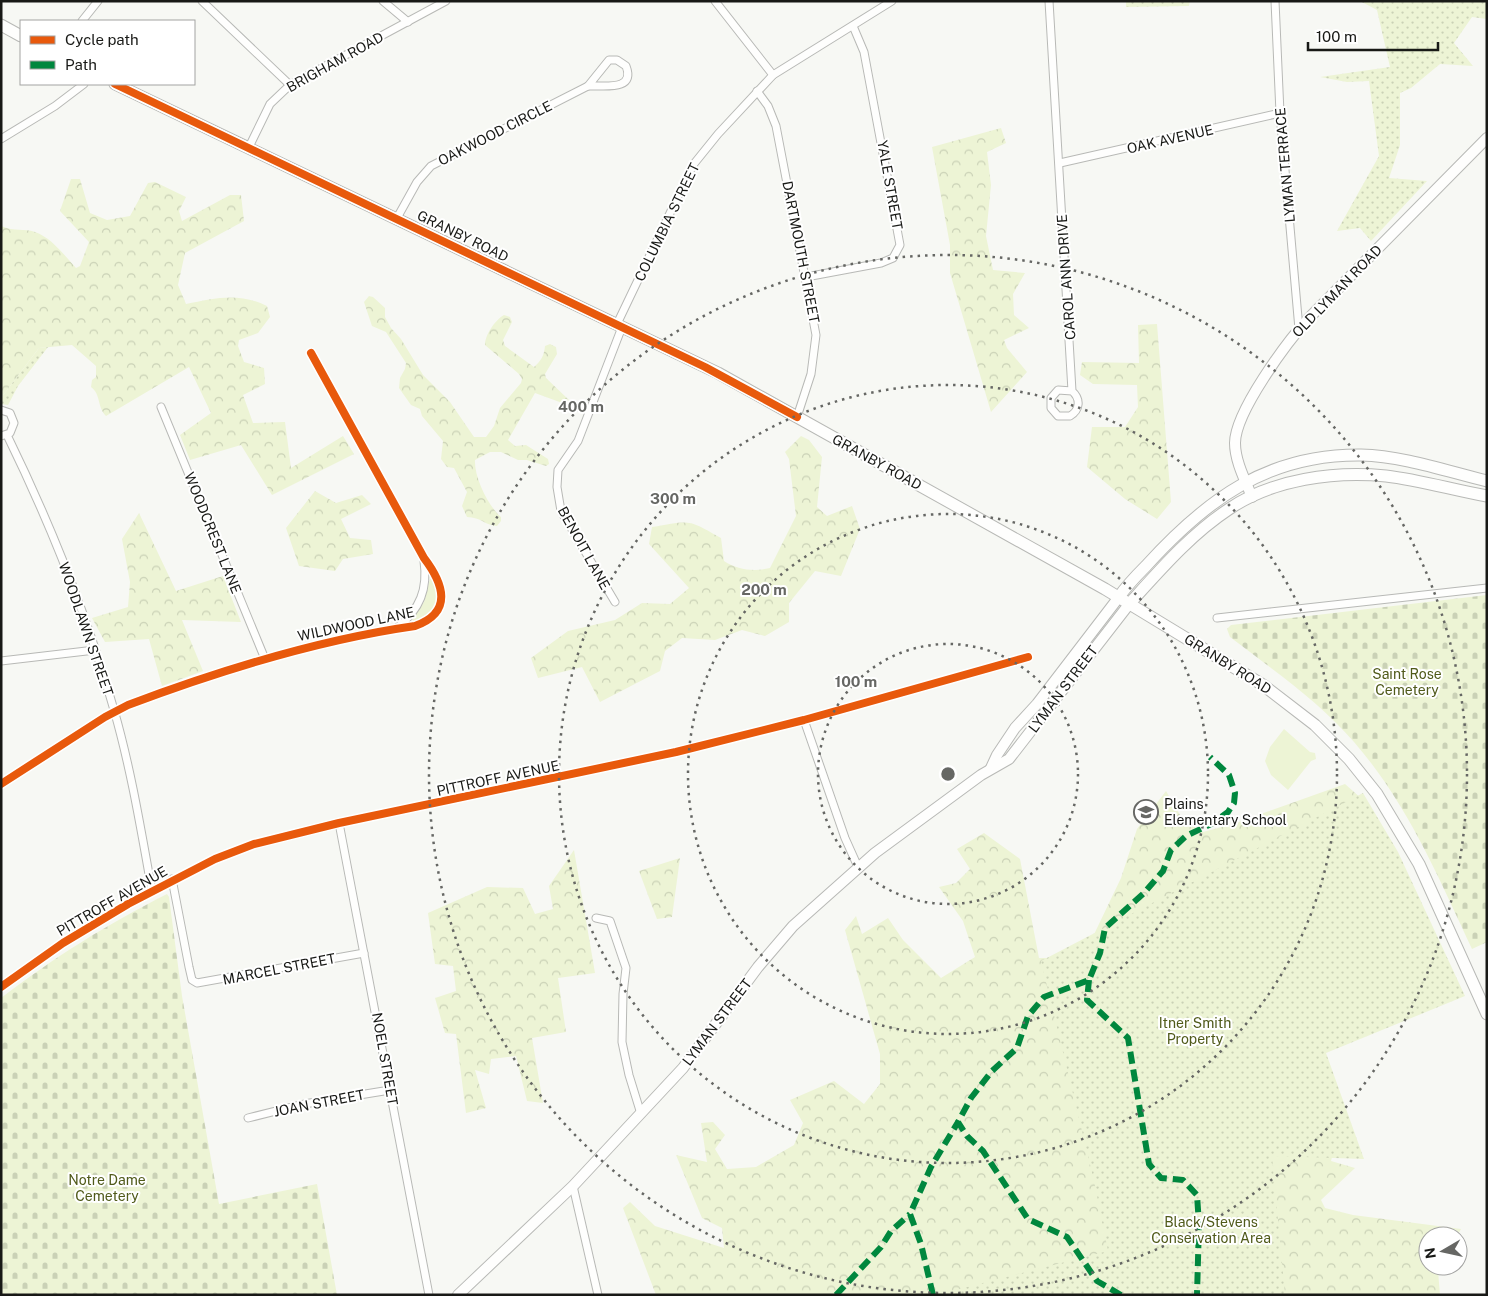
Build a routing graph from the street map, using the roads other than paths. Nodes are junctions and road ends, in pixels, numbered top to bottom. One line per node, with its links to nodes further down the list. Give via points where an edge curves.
1 (98, 1): 9 (street)
2 (202, 1): 17 (street)
3 (383, 1): 10 (street)
4 (446, 1): 10 (street, BRIGHAM ROAD)
5 (715, 1): 14 (street)
6 (892, 1): 12 (street, COLUMBIA STREET)
7 (1049, 1): 24 (street, CAROL ANN DRIVE)
8 (1276, 1): 20 (street, LYMAN TERRACE)
9 (83, 20)
10 (408, 22): 17 (street, BRIGHAM ROAD)
11 (1, 25): 13 (main road)
12 (852, 26): 14 (street, COLUMBIA STREET); 26 (street, YALE STREET, via 864,52 900,245 893,258 881,263)
13 (20, 35)
14 (773, 75): 19 (street, COLUMBIA STREET)
15 (83, 85): 22 (street)
16 (117, 85): 23 (main road, GRANBY ROAD)
17 (290, 85): 23 (street, BRIGHAM ROAD, via 270,104)
18 (588, 86): 18 (street, OAKWOOD CIRCLE, via 621,85 627,77 626,66 617,60 609,60); 25 (street, OAKWOOD CIRCLE, via 431,166 416,182)
19 (756, 91): 26 (street, DARTMOUTH STREET, via 768,106 776,126); 27 (street, COLUMBIA STREET, via 693,165)
20 (1280, 113): 24 (street, OAK AVENUE); 28 (street, LYMAN TERRACE)
21 (1487, 138): 28 (main road, OLD LYMAN ROAD)
22 (1, 139)
23 (249, 147): 25 (main road, GRANBY ROAD)
24 (1060, 163): 30 (street, CAROL ANN DRIVE)
25 (397, 218): 27 (main road, GRANBY ROAD)
26 (806, 277): 33 (street, DARTMOUTH STREET, via 816,348)
27 (619, 326): 33 (main road, GRANBY ROAD, via 718,373); 42 (street, BENOIT LANE, via 578,441 557,475 561,511)
28 (1299, 328): 36 (main road, OLD LYMAN ROAD, via 1261,384 1238,427 1235,448)
29 (311, 353): 39 (street, WILDWOOD LANE)
30 (1072, 391): 30 (street, CAROL ANN DRIVE, via 1058,390 1051,398 1051,408 1058,416 1070,416 1077,410 1078,398)
31 (161, 407): 48 (street, WOODCREST LANE)
32 (1, 410): 34 (street, WOODLAWN STREET, via 13,418 14,426)
33 (797, 417): 41 (main road, GRANBY ROAD)
34 (4, 436): 46 (street, WOODLAWN STREET, via 65,567)
35 (1487, 481): 36 (main road, via 1392,458 1362,455 1317,457)
36 (1246, 482): 38 (main road, OLD LYMAN ROAD); 41 (main road, via 1231,489 1189,521 1131,579)
37 (1487, 496): 38 (main road, via 1388,476 1337,474 1293,482)
38 (1252, 497): 43 (main road, via 1230,508 1199,532)
39 (424, 558): 45 (street, WILDWOOD LANE, via 426,582 423,596 412,615); 45 (street, WILDWOOD LANE, via 440,585 440,603 426,620 415,626)
40 (1487, 588): 44 (street)
41 (1119, 597): 43 (main road, GRANBY ROAD); 52 (main road, LYMAN STREET, via 1015,728)
42 (615, 602)
43 (1130, 603): 52 (main road, LYMAN STREET, via 1020,746 1009,759); 61 (main road, GRANBY ROAD, via 1220,656 1276,694 1315,725 1355,766 1378,794 1419,864)
44 (1217, 618)
45 (398, 628): 48 (street, WILDWOOD LANE, via 338,638)
46 (95, 650): 49 (street); 50 (street, WOODLAWN STREET)
47 (1028, 657): 51 (street, PITTROFF AVENUE)
48 (265, 659): 50 (street, WILDWOOD LANE)
49 (1, 661)
50 (114, 711): 53 (street, WILDWOOD LANE); 57 (street, WOODLAWN STREET)
51 (804, 720): 54 (street, PITTROFF AVENUE, via 636,762); 55 (street)
52 (991, 768): 55 (main road, LYMAN STREET)
53 (1, 784)
54 (339, 823): 56 (street, PITTROFF AVENUE, via 241,849); 59 (street, NOEL STREET)
55 (858, 867): 63 (main road, LYMAN STREET, via 775,945 691,1059)
56 (172, 879): 57 (street, PITTROFF AVENUE); 59 (street, MARCEL STREET, via 194,981 206,983)
57 (152, 891): 60 (street, PITTROFF AVENUE, via 74,935)
58 (596, 918): 63 (street, via 610,921 626,968 622,1042)
59 (364, 953): 62 (street, NOEL STREET)
60 (1, 988)
61 (1487, 1014)
62 (390, 1090): 64 (street, JOAN STREET, via 304,1104); 66 (street, NOEL STREET)
63 (641, 1114): 65 (main road, LYMAN STREET)
64 (248, 1118)
65 (572, 1186): 67 (main road, LYMAN STREET); 68 (street)
66 (429, 1295)
67 (458, 1295)
68 (598, 1295)

